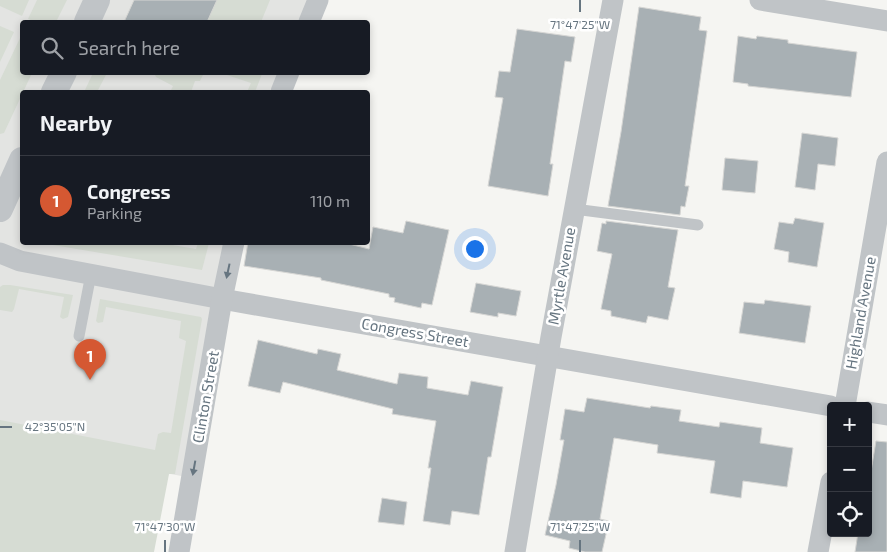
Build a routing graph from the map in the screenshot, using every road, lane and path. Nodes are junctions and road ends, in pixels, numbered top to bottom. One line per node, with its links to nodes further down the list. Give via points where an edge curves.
1 (98, 0): 5 (street)
2 (318, 0): 6 (street)
3 (613, 0): 15 (street, Myrtle Avenue)
4 (760, 0): 7 (street)
5 (88, 20)
6 (310, 20)
7 (887, 21)
8 (62, 75): 10 (street)
9 (288, 75): 11 (street)
10 (55, 90)
11 (281, 90)
12 (887, 162): 23 (street, Highland Avenue)
13 (20, 164): 14 (street)
14 (0, 209)
15 (574, 209): 16 (lane); 22 (street, Myrtle Avenue)
16 (698, 225)
17 (233, 245): 20 (street, Clinton Street, one-way to 20)
18 (0, 253): 19 (street, Congress Street, via 20,261)
19 (91, 274): 20 (street, Congress Street); 21 (lane)
20 (222, 299): 22 (street, Congress Street); 28 (street, Clinton Street, one-way to 28)
21 (79, 336)
22 (547, 356): 24 (street, Congress Street); 29 (street, Myrtle Avenue)
23 (846, 402)
24 (827, 405)
25 (872, 413): 26 (street)
26 (887, 415)
27 (829, 492): 30 (street)
28 (180, 552)
29 (515, 552)
30 (818, 552)

